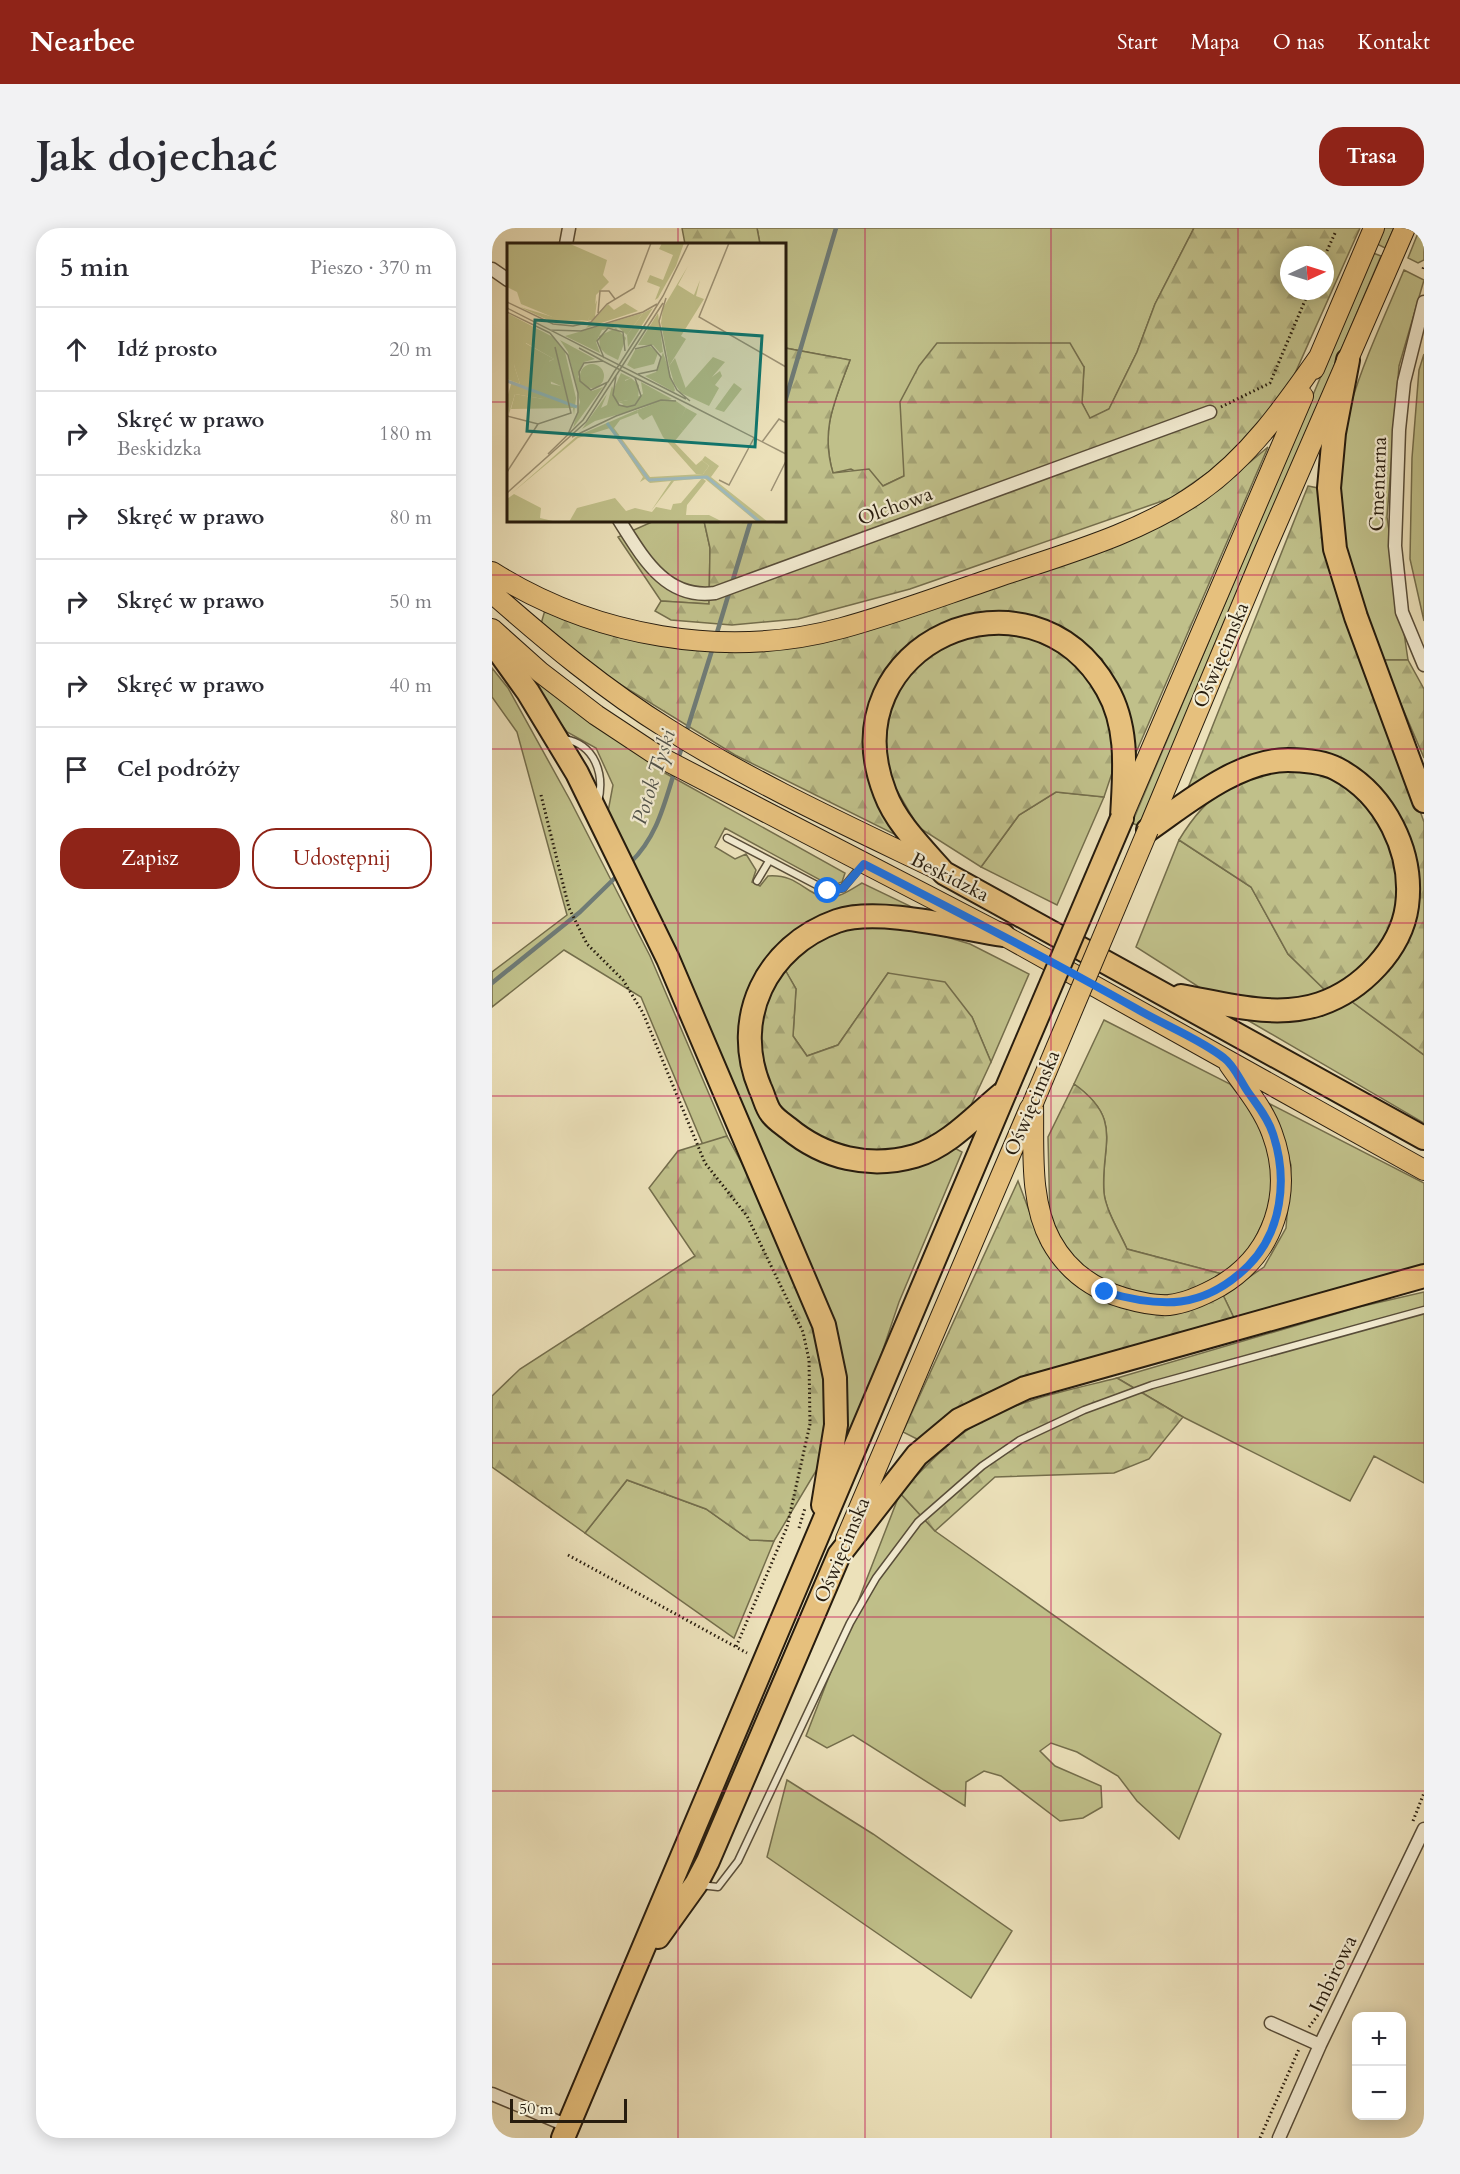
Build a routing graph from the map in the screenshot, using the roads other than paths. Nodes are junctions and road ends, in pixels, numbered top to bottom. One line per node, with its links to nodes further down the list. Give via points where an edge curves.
1 (569, 228): 4 (street)
2 (1374, 228): 8 (main road, Oświęcimska)
3 (1405, 228): 9 (main road, Oświęcimska)
4 (566, 243)
5 (492, 269): 6 (street)
6 (507, 279)
7 (1424, 302): 16 (street, Cmentarna, via 1404,382 1395,546 1402,612)
8 (1319, 357): 12 (main road, via 1283,409 1239,460 1198,492 1146,524 841,628 785,640 724,642 637,632 549,603); 18 (main road, Oświęcimska)
9 (1348, 360): 17 (highway, via 1329,488 1335,549); 19 (main road, Oświęcimska)
10 (1210, 412): 11 (street, Olchowa, via 715,593 691,593 666,582 653,571)
11 (620, 522)
12 (492, 572)
13 (492, 593): 23 (main road, Beskidzka, via 558,651 668,729)
14 (492, 629): 22 (main road, Beskidzka, via 596,715 658,756)
15 (492, 642): 34 (highway, via 558,737 635,891 668,959 824,1325 835,1378 836,1425)
16 (1424, 665)
17 (1424, 801)
18 (1122, 818): 23 (highway, via 1121,726 1108,690 1090,665 1070,646 1045,632 1015,623 960,627 912,655 895,673 881,703 874,735 885,795); 28 (highway, Oświęcimska, bridge)
19 (1148, 830): 26 (highway, via 1232,773 1286,760 1314,762 1336,768 1364,789 1385,812 1399,840 1407,878 1407,908 1394,940 1376,969 1343,993 1319,1004 1252,1009); 29 (main road, Oświęcimska, bridge)
20 (727, 838): 21 (lane)
21 (769, 861): 22 (lane, via 828,891 843,888); 24 (lane)
22 (864, 864): 25 (main road, Beskidzka)
23 (944, 873): 26 (highway, Beskidzka)
24 (757, 881)
25 (1003, 935): 27 (main road, Beskidzka); 28 (highway, via 878,916 837,921 795,943 765,977 753,1006 748,1050 771,1113 805,1142 853,1160 886,1161 916,1155 944,1142)
26 (1162, 992): 30 (highway, Beskidzka)
27 (1226, 1059): 29 (main road, via 1273,1134 1281,1186 1280,1208 1270,1232 1247,1266 1191,1300 1168,1305 1143,1303 1105,1292 1079,1277 1052,1243 1041,1218); 31 (main road, Beskidzka)
28 (1006, 1090): 34 (highway, Oświęcimska)
29 (1033, 1103): 35 (main road, Oświęcimska)
30 (1424, 1138)
31 (1424, 1170)
32 (1424, 1276): 35 (highway, via 999,1398 959,1420 917,1455)
33 (1424, 1310): 37 (lane, via 1152,1385 1084,1410 1020,1440 982,1466 918,1522 876,1578 850,1623 738,1861 718,1887)
34 (817, 1542): 38 (highway, Oświęcimska)
35 (839, 1555): 37 (highway, Oświęcimska)
36 (1424, 1829): 40 (street, Imbirowa)
37 (696, 1884): 38 (highway, Oświęcimska)
38 (637, 1964): 42 (highway, Oświęcimska)
39 (1271, 2023): 40 (street)
40 (1320, 2045): 43 (street, Imbirowa)
41 (492, 2094): 42 (street)
42 (566, 2132)
43 (1279, 2138)

